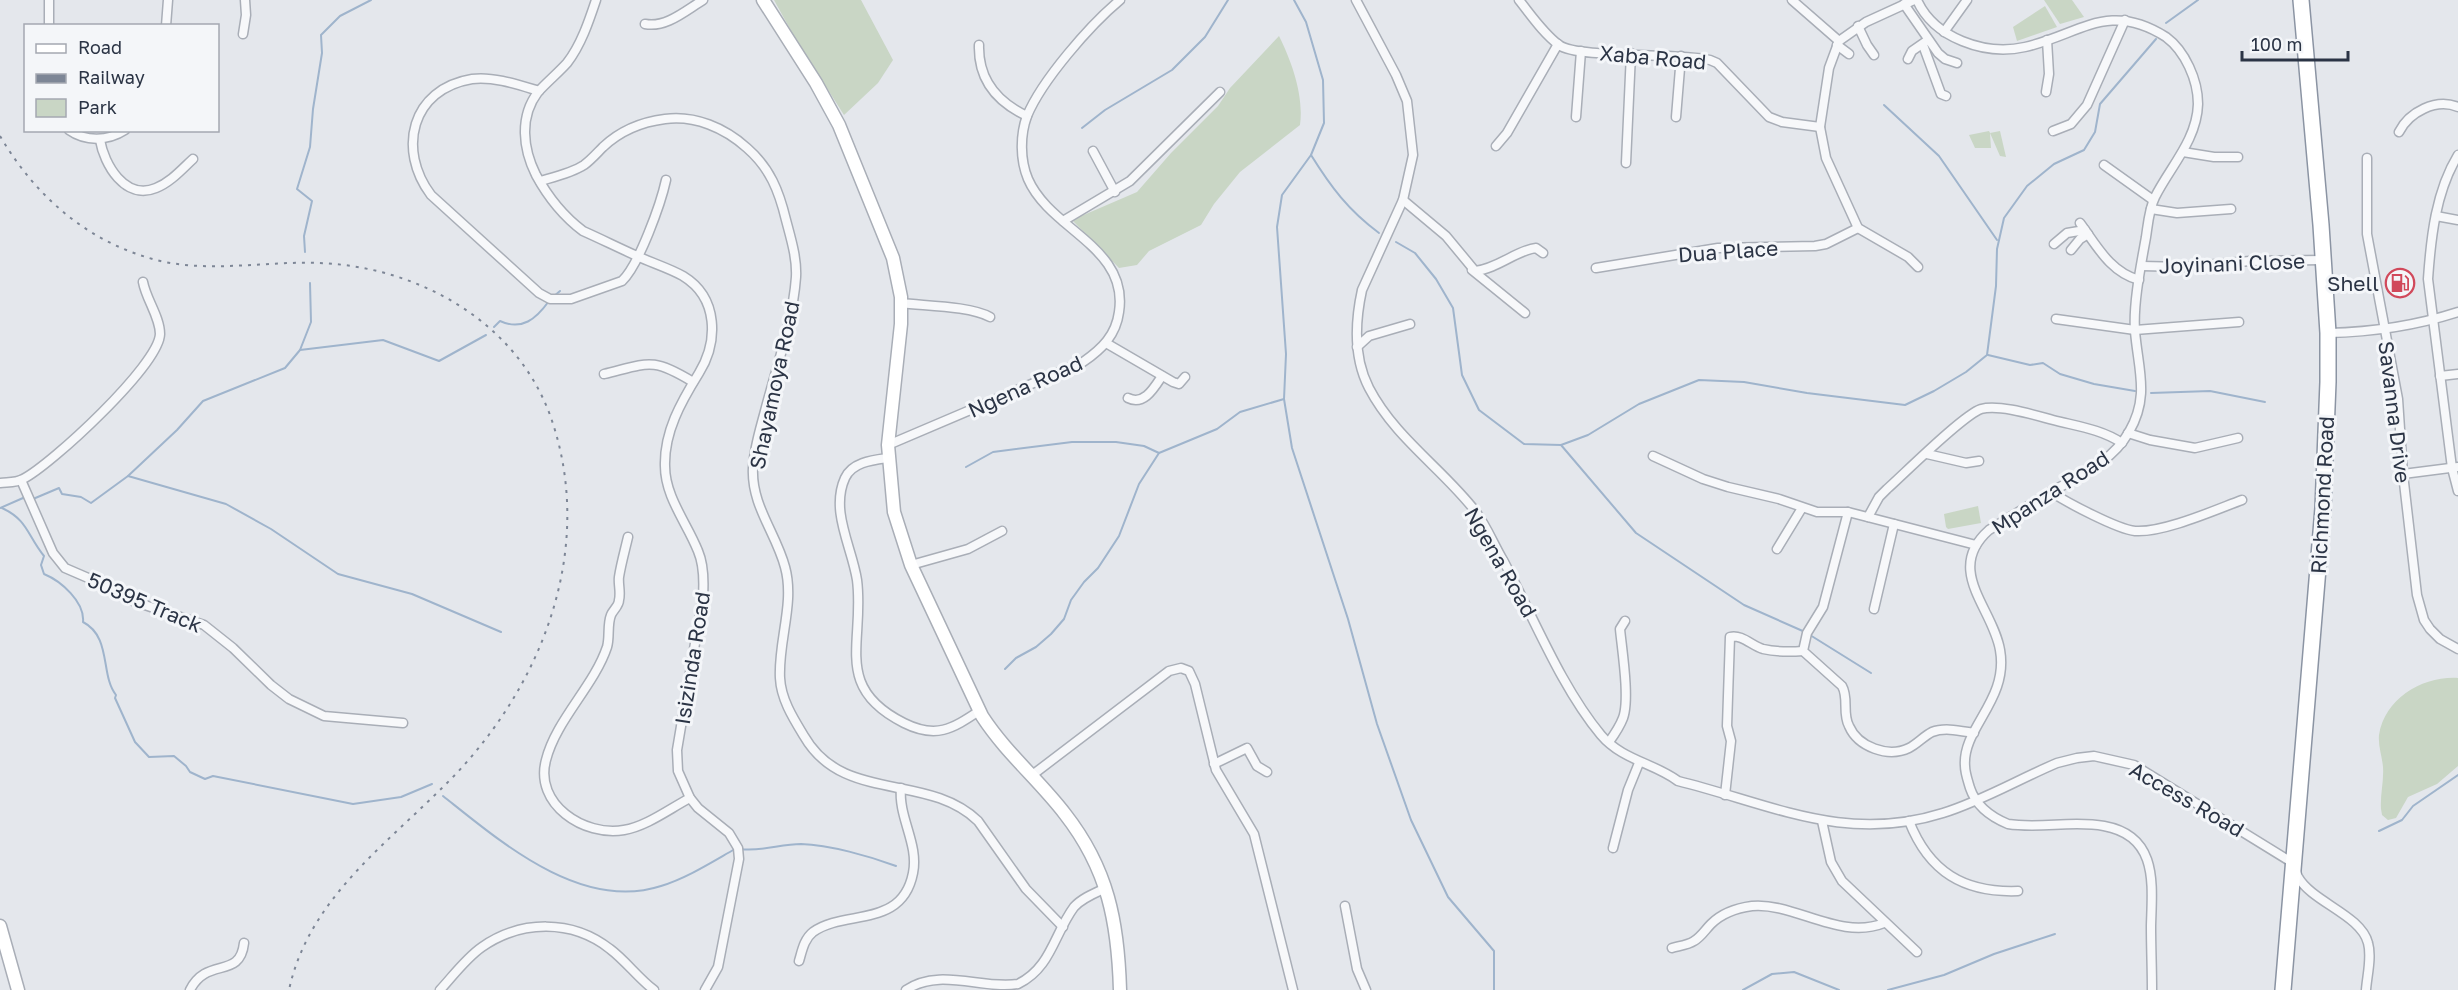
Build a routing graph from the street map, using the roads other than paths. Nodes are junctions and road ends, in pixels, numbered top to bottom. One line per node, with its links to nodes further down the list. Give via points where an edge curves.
1 (49, 0): 16 (street)
2 (168, 0): 17 (street)
3 (244, 0): 21 (street)
4 (596, 0): 34 (street, Isizinda Road, via 572,54)
5 (703, 0): 18 (street, via 659,25)
6 (763, 0): 80 (street, via 839,125 890,248)
7 (1120, 0): 39 (street, Ngena Road, via 1086,31)
8 (1356, 0): 60 (street, Ngena Road, via 1407,101 1413,155)
9 (1519, 0): 25 (street, Xaba Road)
10 (1792, 0): 24 (street)
11 (1916, 0): 14 (street); 20 (street, Mpanza Road, via 1926,17)
12 (1967, 0): 20 (street)
13 (2301, 0): 73 (highway, Richmond Road)
14 (1904, 4): 19 (street); 23 (street)
15 (2126, 20): 22 (street, Mpanza Road, via 2093,21); 43 (street, via 2087,105 2071,124); 50 (street, Mpanza Road, via 2146,25 2169,39 2192,73 2198,106)
16 (49, 24)
17 (166, 24)
18 (645, 24)
19 (1858, 26): 24 (street); 30 (street)
20 (1944, 32): 22 (street, Mpanza Road, via 1960,40 2002,49)
21 (243, 34)
22 (2047, 40): 36 (street)
23 (1925, 41): 32 (street); 33 (street, via 1941,57); 37 (street, via 1939,90)
24 (1838, 43): 29 (street); 42 (street, via 1829,68)
25 (1558, 44): 27 (street, Xaba Road); 48 (street)
26 (979, 45): 39 (street, via 991,91)
27 (1581, 51): 28 (street, Xaba Road); 40 (street)
28 (1631, 53): 31 (street, Xaba Road); 55 (street)
29 (1849, 54)
30 (1874, 55)
31 (1681, 56): 41 (street); 42 (street, Xaba Road, via 1717,63 1773,119)
32 (1908, 58)
33 (1957, 63)
34 (539, 91): 58 (street, Isizinda Road, via 529,108 524,136 529,161); 72 (street, via 480,78 457,83 435,95 421,113 412,138 415,167 422,182 550,299 571,299 617,284 628,276)
35 (1220, 92): 59 (street, via 1143,170)
36 (2046, 92)
37 (1946, 96)
38 (2458, 107): 46 (street, via 2444,104 2424,109 2409,118)
39 (1027, 116): 66 (street, Ngena Road, via 1022,146 1028,178 1036,193)
40 (1576, 117)
41 (1676, 117)
42 (1820, 127): 67 (street, via 1826,158)
43 (2053, 131)
44 (72, 132): 47 (street)
45 (121, 132): 47 (street)
46 (2399, 132)
47 (100, 140): 54 (street, via 112,173 122,182 141,189 153,189 167,182)
48 (1496, 146)
49 (1092, 151): 59 (street)
50 (2183, 152): 52 (street, via 2214,158); 61 (street, Mpanza Road)
51 (2458, 155): 64 (street, via 2445,180)
52 (2238, 157)
53 (2367, 158): 89 (street, Savanna Drive, via 2367,234)
54 (193, 159)
55 (1626, 164)
56 (2104, 165): 61 (street)
57 (666, 180): 72 (street)
58 (540, 182): 72 (street, Isizinda Road, via 574,224); 135 (street, Shayamoya Road, via 580,167 632,127 681,119 725,131 750,150 775,182 794,252 796,275 755,450 753,474 758,503 787,577 781,686 794,719 819,758 843,774)
59 (1115, 192): 66 (street)
60 (1403, 200): 76 (street, via 1446,236); 92 (street, Ngena Road, via 1365,279)
61 (2153, 200): 62 (street, Mpanza Road)
62 (2151, 209): 63 (street, via 2177,213); 74 (street, Mpanza Road)
63 (2231, 209)
64 (2436, 216): 65 (street); 85 (street, via 2428,279)
65 (2458, 220)
66 (1063, 221): 91 (street, Ngena Road, via 1100,252 1113,270 1120,306 1118,321)
67 (1858, 228): 75 (street); 77 (street, Dua Place, via 1815,246 1718,248)
68 (2084, 229): 69 (street, via 2067,233); 70 (street); 78 (street, via 2118,272)
69 (2054, 244)
70 (2071, 250)
71 (1543, 253): 76 (street, via 1529,248 1483,270)
72 (637, 256): 98 (street, Isizinda Road, via 694,285 712,316 710,350)
73 (2323, 260): 74 (street, Joyinani Close); 90 (highway, Richmond Road)
74 (2142, 266): 78 (street, Mpanza Road)
75 (1918, 267)
76 (1470, 268): 82 (street)
77 (1596, 268)
78 (2139, 280): 88 (street, Mpanza Road)
79 (143, 282): 109 (street, via 160,334 155,349 79,435)
80 (901, 303): 83 (street, via 981,312); 103 (street)
81 (2458, 312): 85 (street)
82 (1525, 313)
83 (990, 317)
84 (2056, 319): 88 (street)
85 (2432, 321): 89 (street); 96 (street)
86 (2239, 322): 88 (street)
87 (1410, 324): 92 (street, via 1372,334)
88 (2135, 330): 100 (street, Mpanza Road, via 2142,370 2141,396)
89 (2385, 330): 90 (street); 108 (street, Savanna Drive, via 2397,399)
90 (2328, 333): 142 (highway, Richmond Road, via 2323,508)
91 (1106, 343): 95 (street); 103 (street, Ngena Road, via 1083,362)
92 (1357, 347): 130 (street, Ngena Road, via 1369,387 1385,415 1476,513 1581,707)
93 (604, 374): 98 (street, via 657,364)
94 (2458, 374): 96 (street)
95 (1162, 376): 97 (street, via 1176,384); 99 (street, via 1140,400)
96 (2440, 376): 107 (street)
97 (1185, 377)
98 (693, 382): 137 (street, Isizinda Road, via 668,432 665,448 668,486 699,552 704,580 677,760)
99 (1128, 398)
100 (2128, 433): 101 (street, via 2195,448); 102 (street, Mpanza Road)
101 (2238, 438)
102 (2122, 442): 104 (street, via 2105,432 1990,408 1972,414); 112 (street, Mpanza Road, via 2093,468)
103 (888, 452): 122 (street, via 894,513); 127 (street, Ngena Road, via 853,468 846,476 839,500 859,599 855,659 861,684 887,714 926,731 945,730)
104 (1927, 454): 106 (street, via 1966,463); 116 (street, via 1879,497)
105 (1653, 456): 114 (street, via 1703,479)
106 (1979, 461)
107 (2455, 467): 108 (street); 111 (street)
108 (2403, 474): 125 (street, Savanna Drive, via 2420,609 2440,639)
109 (21, 480): 110 (street); 128 (street, 50395 Track, via 53,553 66,568 133,601 204,625 270,685 312,711 324,716)
110 (0, 483)
111 (2458, 491)
112 (2051, 492): 113 (street, via 2082,510 2137,531 2189,520); 120 (street, Mpanza Road, via 1989,530)
113 (2242, 500)
114 (1802, 508): 115 (street); 121 (street)
115 (1848, 512): 116 (street); 126 (street, via 1823,607 1807,633)
116 (1868, 517): 117 (street)
117 (1894, 524): 120 (street); 123 (street)
118 (1002, 531): 122 (street, via 968,549)
119 (628, 537): 137 (street, via 619,579 620,602 611,615 608,645 551,746 544,767 546,784 554,803 567,816 608,830 636,826)
120 (1976, 545): 129 (street, Mpanza Road, via 1971,579 1994,629 2001,658 1994,698)
121 (1777, 549)
122 (911, 565): 127 (street)
123 (1874, 609)
124 (1625, 621): 130 (street, via 1620,632 1625,708)
125 (2458, 649)
126 (1803, 651): 129 (street, via 1842,686 1850,729 1873,748 1900,751 1936,731); 136 (street, via 1761,648 1734,636 1730,638 1727,726 1731,741)
127 (979, 711): 134 (street, via 998,740)
128 (403, 723)
129 (1974, 732): 138 (street, Mpanza Road, via 1966,750 1965,766)
130 (1609, 742): 131 (street, Ngena Road)
131 (1639, 763): 136 (street, Ngena Road, via 1678,782); 141 (street)
132 (1214, 764): 133 (street, via 1247,748 1257,766); 134 (street, via 1195,684 1188,671 1181,668 1169,671); 160 (street, via 1254,834)
133 (1267, 771)
134 (1031, 776): 143 (street, via 1065,814)
135 (901, 788): 148 (street, Shayamoya Road, via 940,798 970,812 1026,889); 152 (street, via 900,800 915,862 906,893 877,913 813,932)
136 (1725, 795): 139 (street, Ngena Road)
137 (690, 798): 157 (street, Isizinda Road, via 729,832 739,859 718,967)
138 (1975, 801): 140 (street, Ngena Road); 142 (street, Access Road, via 2066,760 2094,756 2116,760 2152,775); 162 (street, via 2008,824 2106,826 2136,843 2149,862 2152,875)
139 (1822, 821): 140 (street, Ngena Road, via 1870,825); 146 (street, via 1835,870)
140 (1910, 821): 144 (street, via 1924,849 1950,877 1977,888)
141 (1613, 848)
142 (2293, 863): 163 (highway, Richmond Road); 164 (street, via 2298,878 2366,937)
143 (1106, 888): 148 (street, via 1075,907); 159 (street, via 1116,927)
144 (2018, 891)
145 (1345, 906): 161 (street, via 1357,969)
146 (1884, 923): 150 (street, via 1857,928 1754,906 1720,916 1694,942); 151 (street)
147 (0, 926): 153 (street)
148 (1063, 927): 158 (street, via 1040,968 1016,985 987,989 929,981)
149 (244, 943): 154 (street, via 239,960 205,972)
150 (1672, 948)
151 (1917, 952)
152 (799, 961)
153 (18, 990)
154 (190, 990)
155 (440, 990): 156 (street, via 480,948 502,935 535,926 572,929 590,936)
156 (654, 990)
157 (705, 990)
158 (906, 990)
159 (1120, 990)
160 (1293, 990)
161 (1366, 990)
162 (2152, 990)
163 (2283, 990)
164 (2366, 990)

